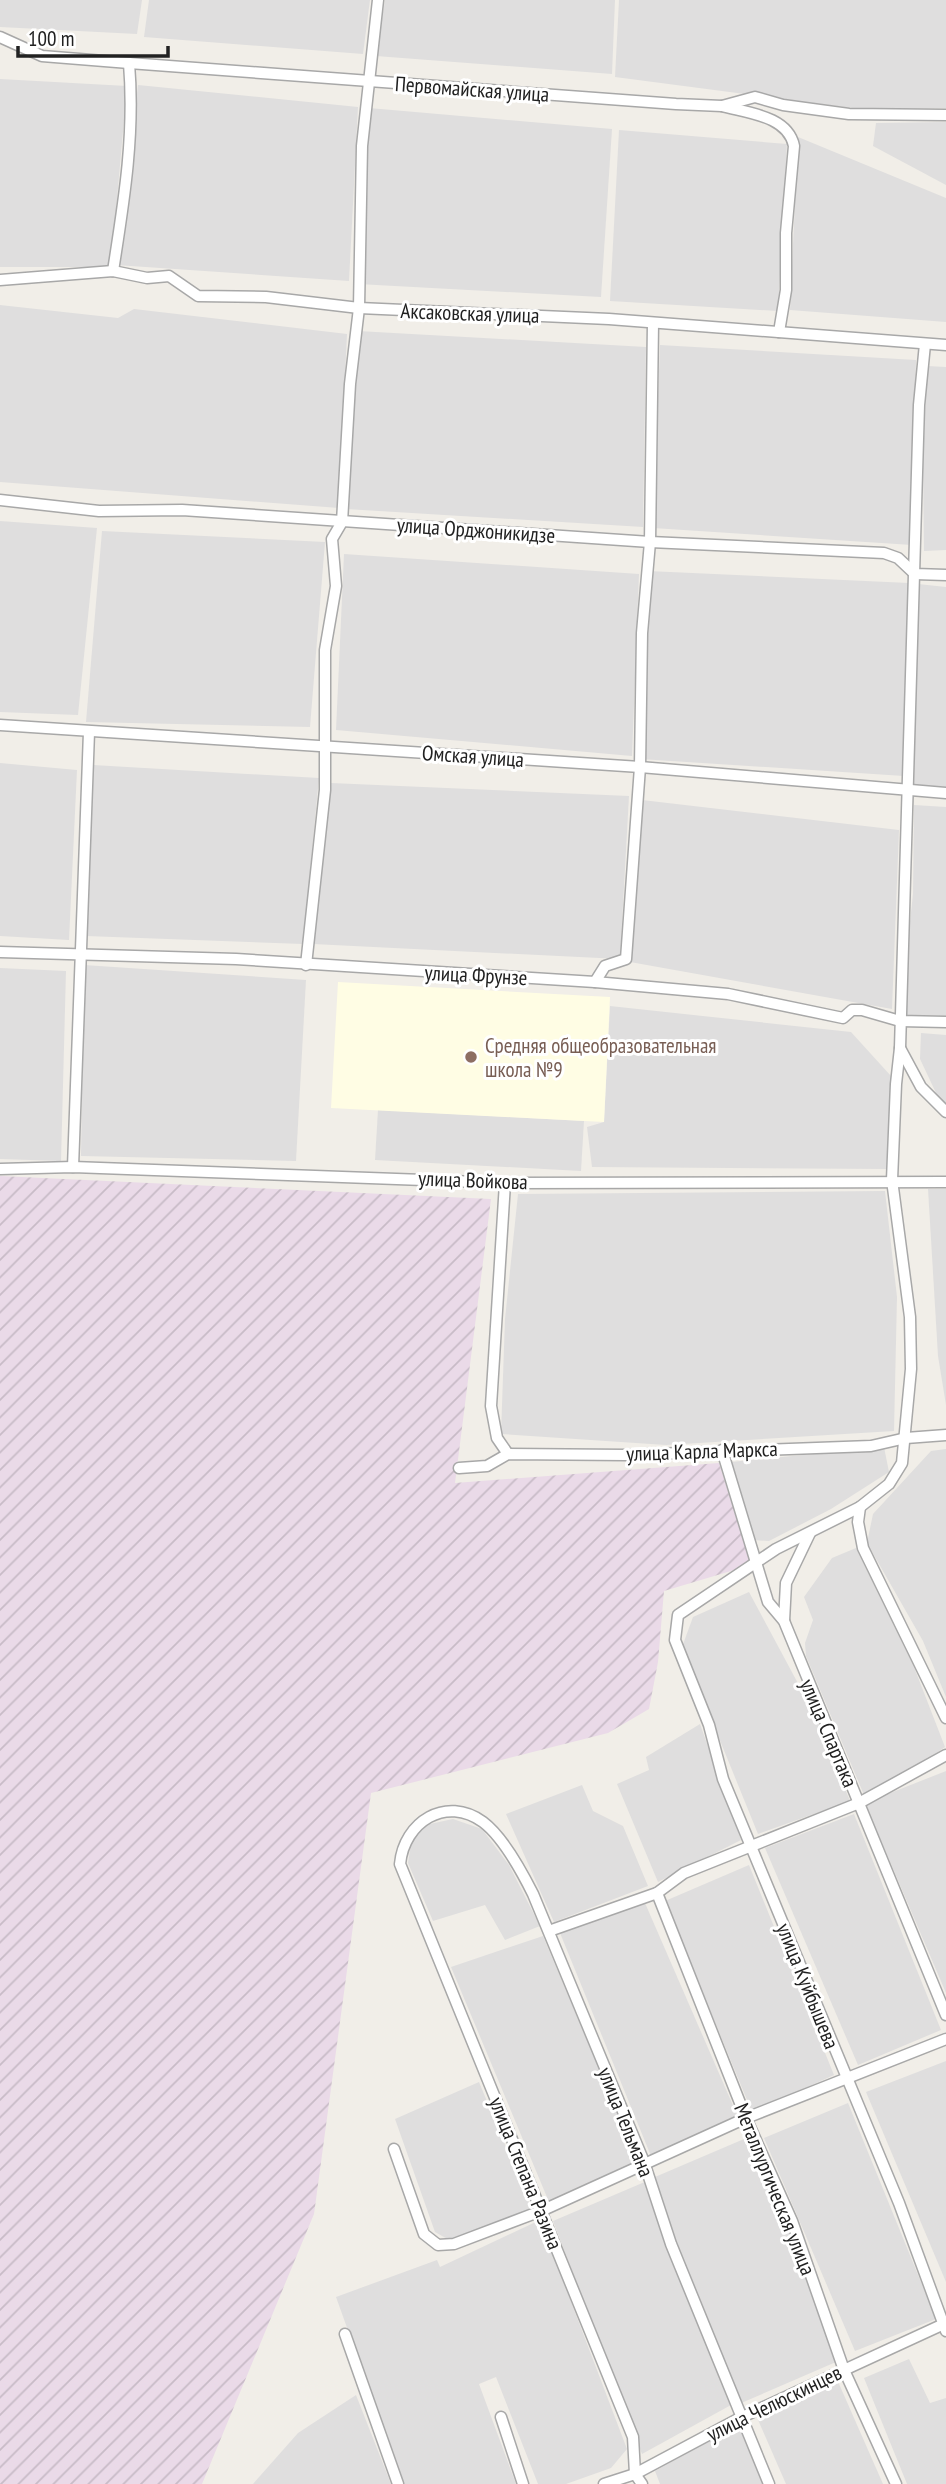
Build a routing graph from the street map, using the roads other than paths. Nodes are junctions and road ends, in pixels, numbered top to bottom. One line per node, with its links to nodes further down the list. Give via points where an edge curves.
1 (378, 0): 4 (street)
2 (0, 37): 3 (street, Первомайская улица, via 42,56)
3 (129, 63): 4 (street, Первомайская улица); 7 (street, via 129,169)
4 (367, 82): 5 (street, Первомайская улица); 9 (street)
5 (722, 106): 6 (street, Первомайская улица, via 755,97 849,114); 11 (street, via 764,117 792,135 786,290)
6 (946, 115)
7 (113, 271): 8 (street, Аксаковская улица); 9 (street, Аксаковская улица, via 147,278 169,276 198,296 266,297)
8 (0, 280)
9 (359, 308): 10 (street, Аксаковская улица); 15 (street)
10 (653, 323): 11 (street, Аксаковская улица); 16 (street)
11 (779, 332): 12 (street, Аксаковская улица)
12 (925, 344): 13 (street, Аксаковская улица); 17 (street)
13 (946, 345)
14 (0, 500): 15 (street, улица Орджоникидзе, via 99,511 182,510)
15 (342, 522): 16 (street, улица Орджоникидзе); 21 (street, via 332,539 336,586 325,650)
16 (650, 542): 17 (street, улица Орджоникидзе, via 884,553 898,558); 22 (street, via 642,633)
17 (915, 574): 18 (street); 23 (street)
18 (946, 575)
19 (0, 725): 20 (street, Омская улица)
20 (89, 732): 21 (street, Омская улица); 26 (street)
21 (323, 745): 22 (street, Омская улица); 27 (street, via 325,790)
22 (640, 767): 23 (street, Омская улица); 28 (street, via 626,959 604,966)
23 (908, 791): 24 (street, Омская улица); 29 (street)
24 (946, 793)
25 (0, 952): 26 (street, улица Фрунзе)
26 (79, 956): 27 (street, улица Фрунзе); 33 (street)
27 (306, 965): 28 (street, улица Фрунзе)
28 (595, 982): 29 (street, улица Фрунзе, via 728,994 843,1018 852,1010 862,1010)
29 (900, 1021): 30 (street, улица Фрунзе); 31 (street)
30 (946, 1022)
31 (900, 1048): 32 (street, via 921,1087); 35 (street)
32 (946, 1112)
33 (74, 1167): 34 (street, улица Войкова); 36 (street, улица Войкова)
34 (0, 1169)
35 (892, 1180): 36 (street, улица Войкова); 37 (street, улица Войкова); 39 (street, via 910,1317)
36 (505, 1182): 41 (street, via 491,1406 497,1438)
37 (946, 1182)
38 (946, 1435): 39 (street, улица Карла Маркса)
39 (906, 1438): 40 (street, улица Карла Маркса, via 871,1446); 43 (street, via 902,1463 889,1483)
40 (722, 1450): 41 (street, улица Карла Маркса); 45 (street, улица Спартака)
41 (508, 1454): 42 (street, улица Карла Маркса, via 487,1466)
42 (459, 1468)
43 (860, 1507): 44 (street); 47 (street, via 863,1548)
44 (810, 1532): 45 (street); 46 (street, via 786,1583)
45 (757, 1564): 46 (street, улица Спартака, via 768,1602); 50 (street, улица Куйбышева, via 678,1615 675,1640)
46 (784, 1621): 49 (street, улица Спартака)
47 (946, 1718)
48 (946, 1755): 49 (street)
49 (859, 1803): 50 (street); 54 (street, улица Спартака)
50 (750, 1844): 52 (street, via 684,1872); 56 (street, улица Куйбышева)
51 (400, 1864): 53 (street, улица Тельмана, via 410,1831 431,1816 459,1814 485,1823 516,1862); 60 (street, улица Степана Разина)
52 (657, 1893): 53 (street); 57 (street, Металлургическая улица)
53 (549, 1931): 59 (street, улица Тельмана)
54 (946, 2015)
55 (946, 2039): 56 (street)
56 (846, 2078): 57 (street); 61 (street, улица Куйбышева)
57 (746, 2118): 59 (street); 63 (street, Металлургическая улица, via 792,2221)
58 (394, 2150): 60 (street, via 424,2234 438,2245 471,2239)
59 (644, 2162): 60 (street); 65 (street, улица Тельмана, via 671,2244)
60 (541, 2211): 66 (street, улица Степана Разина, via 633,2437)
61 (945, 2326): 63 (street, улица Челюскинцев)
62 (345, 2334): 67 (street)
63 (844, 2370): 65 (street, улица Челюскинцев); 72 (street, Металлургическая улица)
64 (501, 2417): 68 (street)
65 (740, 2418): 66 (street, улица Челюскинцев); 71 (street, улица Тельмана)
66 (635, 2474): 69 (street, улица Челюскинцев); 70 (street)
67 (398, 2484)
68 (523, 2484)
69 (604, 2484)
70 (642, 2484)
71 (769, 2484)
72 (896, 2484)

